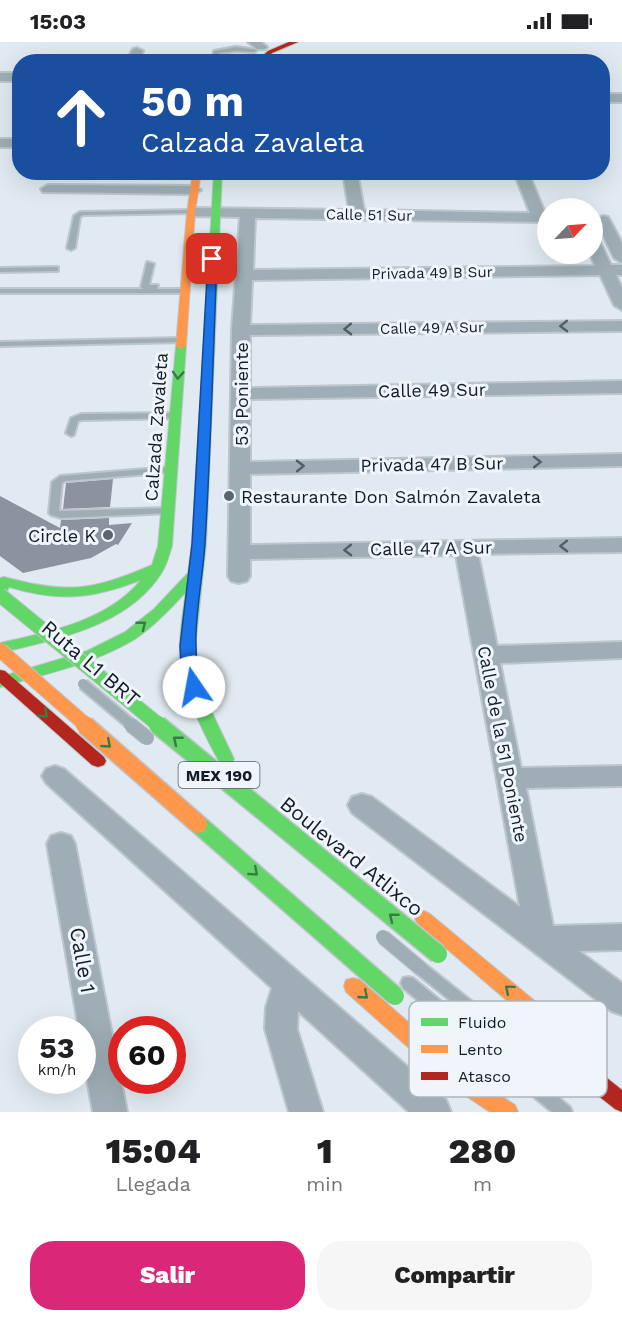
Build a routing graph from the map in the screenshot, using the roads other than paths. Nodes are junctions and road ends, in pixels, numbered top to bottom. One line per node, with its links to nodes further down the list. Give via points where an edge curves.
1 (295, 42): 2 (main road, via 270,52)
2 (260, 48): 3 (lane)
3 (216, 54)
4 (196, 180): 9 (main road, Calzada Zavaleta)
5 (217, 180): 12 (main road)
6 (351, 180): 14 (street)
7 (525, 180): 10 (street)
8 (48, 189): 9 (street)
9 (194, 190): 11 (main road, Calzada Zavaleta)
10 (537, 205)
11 (191, 212): 12 (street, Calle 51 Sur); 19 (lane, via 82,213 77,216); 28 (main road, Calzada Zavaleta)
12 (215, 212): 13 (street, Calle 51 Sur); 47 (main road)
13 (248, 213): 14 (street, Calle 51 Sur); 26 (street, 53 Poniente)
14 (357, 214): 15 (street, Calle 51 Sur)
15 (537, 218)
16 (603, 220): 17 (street)
17 (622, 220)
18 (603, 228): 21 (street)
19 (71, 248)
20 (603, 256): 25 (street)
21 (622, 258)
22 (150, 264): 27 (lane)
23 (55, 269): 24 (lane)
24 (0, 270)
25 (614, 270): 26 (street, Privada 49 B Sur); 30 (street)
26 (243, 275): 32 (street, 53 Poniente)
27 (145, 289): 28 (lane); 29 (lane)
28 (185, 289): 33 (main road, Calzada Zavaleta)
29 (0, 291)
30 (622, 305)
31 (622, 326): 32 (street, Calle 49 A Sur, one-way to 32)
32 (241, 330): 36 (street, 53 Poniente)
33 (181, 340): 34 (lane); 37 (main road, Calzada Zavaleta, one-way to 37)
34 (0, 344)
35 (622, 387): 36 (street, Calle 49 Sur)
36 (242, 394): 40 (street, 53 Poniente)
37 (175, 416): 38 (lane, via 81,417 74,420); 41 (main road, Calzada Zavaleta)
38 (70, 433)
39 (622, 460): 40 (street, Privada 47 B Sur, one-way to 39)
40 (241, 468): 45 (street, 53 Poniente)
41 (171, 470): 42 (main road, Calzada Zavaleta); 42 (lane, via 63,477 57,482 54,513)
42 (168, 511): 46 (main road, Calzada Zavaleta, via 163,553)
43 (622, 544): 44 (street, Calle 47 A Sur, one-way to 44)
44 (466, 548): 45 (street, Calle 47 A Sur, one-way to 45); 56 (street, Calle de la 51 Poniente)
45 (241, 552): 48 (street, 53 Poniente)
46 (157, 568): 49 (main road, via 118,586 78,596); 52 (main road, Calzada Zavaleta, via 122,604)
47 (195, 574): 55 (main road, one-way to 47, via 130,635 159,612); 62 (main road, via 188,667 231,763)
48 (239, 576)
49 (1, 587): 52 (main road); 74 (main road, Boulevard Atlixco / MEX 190, one-way to 49, bridge)
50 (18, 630): 63 (lane, Ruta L1 BRT, bridge)
51 (0, 631): 57 (lane, Ruta L1 BRT)
52 (63, 632): 53 (main road, Calzada Zavaleta); 55 (main road)
53 (0, 649): 78 (main road, MEX 190, one-way to 78, bridge)
54 (622, 650): 56 (street)
55 (92, 655): 58 (main road); 59 (main road)
56 (486, 655): 67 (street, Calle de la 51 Poniente)
57 (54, 678)
58 (2, 679): 61 (main road, one-way to 61)
59 (135, 688): 60 (main road); 61 (main road, via 93,705)
60 (153, 702)
61 (66, 733): 64 (main road)
62 (199, 738)
63 (155, 745)
64 (111, 772)
65 (55, 776): 77 (street)
66 (622, 776): 67 (street)
67 (511, 778): 73 (street, Calle de la 51 Poniente)
68 (362, 805): 73 (street)
69 (62, 844): 91 (street, Calle 1)
70 (418, 914): 81 (main road, one-way to 70)
71 (374, 929): 80 (lane, bridge)
72 (622, 938): 73 (street)
73 (542, 939): 82 (street)
74 (442, 958)
75 (344, 978): 83 (main road, one-way to 83)
76 (403, 979): 79 (lane)
77 (289, 984): 84 (street); 92 (street, via 281,1029)
78 (400, 1000)
79 (430, 1001)
80 (461, 1001)
81 (522, 1001)
82 (622, 1001)
83 (409, 1035)
84 (409, 1090)
85 (607, 1090): 90 (main road)
86 (417, 1097): 93 (street)
87 (485, 1097): 94 (main road, one-way to 94)
88 (506, 1097): 95 (main road)
89 (546, 1097): 96 (lane)
90 (622, 1102)
91 (110, 1112)
92 (306, 1112)
93 (434, 1112)
94 (508, 1112)
95 (523, 1112)
96 (564, 1112)

